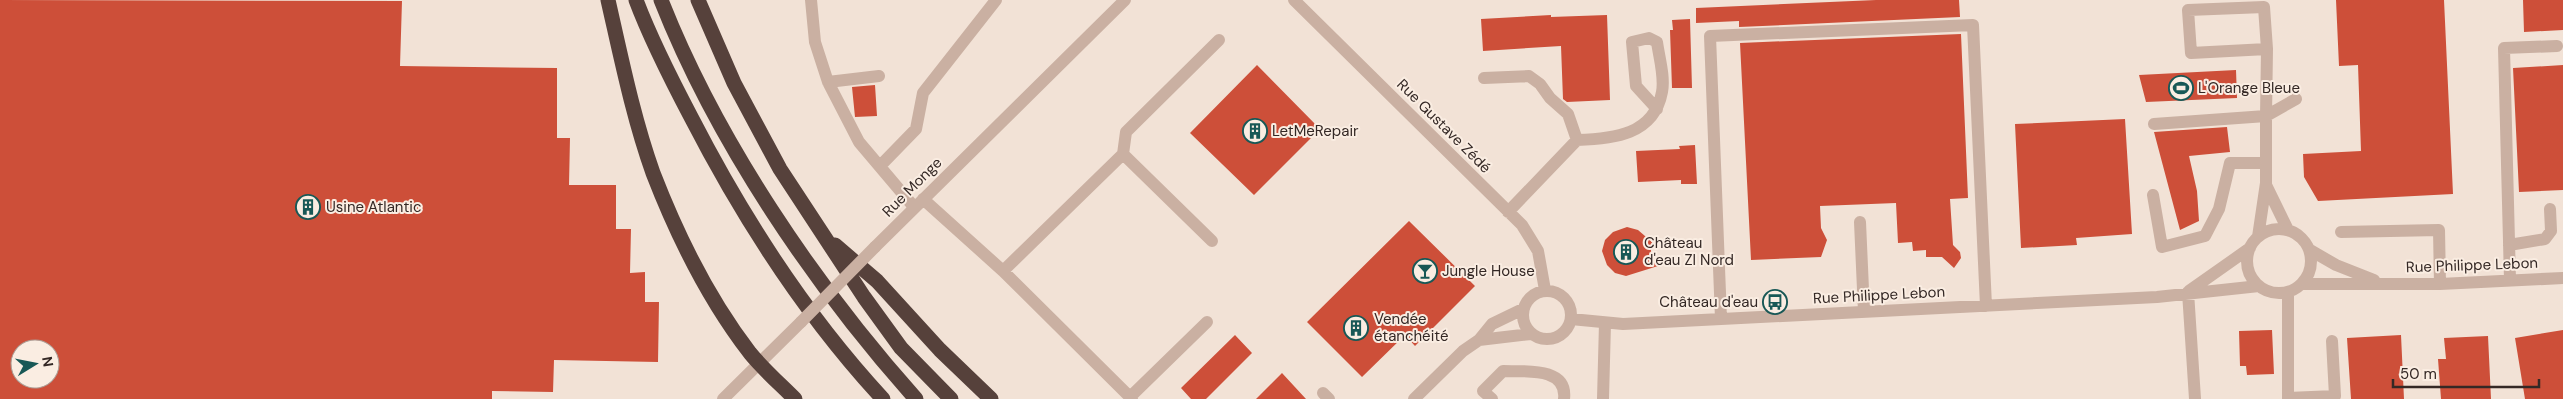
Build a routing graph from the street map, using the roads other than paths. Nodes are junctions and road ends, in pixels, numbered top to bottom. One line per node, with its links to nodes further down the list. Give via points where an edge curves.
1 (608, 0): 57 (highway, via 653,172 700,275 728,323)
2 (636, 0): 61 (highway, via 672,82 761,241 842,351)
3 (661, 0): 62 (highway, via 708,100 756,186 845,312)
4 (698, 0): 31 (highway, via 734,83 780,169)
5 (811, 0): 14 (street, via 815,42)
6 (996, 0): 22 (street, via 924,92 916,129)
7 (1125, 0): 25 (street, Rue Monge)
8 (1294, 0): 27 (street, Rue Gustave Zédé)
9 (1219, 40): 20 (street, via 1126,132)
10 (2557, 46): 34 (street, via 2504,48)
11 (2267, 49): 11 (street, via 2264,7 2188,10 2191,53); 17 (street)
12 (879, 76): 14 (street)
13 (1484, 78): 19 (street, via 1529,76 1568,114)
14 (828, 82): 22 (street, via 859,142)
15 (2296, 99): 17 (street)
16 (1657, 109): 16 (street, via 1663,90 1657,42 1650,38 1632,42 1636,86); 19 (street, via 1637,129 1614,139)
17 (2266, 116): 18 (street); 21 (street)
18 (2154, 124)
19 (1578, 140): 27 (street)
20 (1123, 154): 33 (street); 37 (street)
21 (2266, 163): 23 (street); 24 (street, via 2230,164 2219,209 2205,236 2162,247)
22 (880, 166): 25 (street)
23 (2266, 183): 29 (street); 32 (street)
24 (2153, 195)
25 (918, 203): 37 (street); 57 (street, Rue Monge, bridge)
26 (2550, 209): 34 (street, via 2551,231 2546,239)
27 (1508, 212): 44 (street, Rue Gustave Zédé, via 1530,236 1538,252)
28 (1860, 222): 49 (street)
29 (2288, 230): 32 (street, via 2267,231); 36 (street, via 2305,241)
30 (2341, 232): 42 (street, via 2439,230)
31 (822, 235): 63 (highway, via 902,348); 64 (highway, via 878,280 940,350)
32 (2258, 237): 35 (street)
33 (1212, 241)
34 (2510, 245): 39 (street)
35 (2250, 248): 43 (street, via 2248,268); 45 (street, Rue Philippe Lebon)
36 (2310, 250): 40 (street, via 2311,268); 41 (street, Rue Philippe Lebon, via 2336,265)
37 (1003, 270): 58 (street)
38 (2563, 278): 39 (street, Rue Philippe Lebon)
39 (2510, 280): 42 (street, Rue Philippe Lebon)
40 (2302, 284): 41 (street, Rue Philippe Lebon); 46 (street)
41 (2383, 284): 42 (street, Rue Philippe Lebon)
42 (2440, 284)
43 (2259, 286): 45 (street, Rue Philippe Lebon); 46 (street, via 2278,293)
44 (1546, 290): 48 (street, via 1534,294); 50 (street, via 1562,295 1571,310)
45 (2188, 292): 47 (street, Rue Philippe Lebon, via 2157,297); 69 (street)
46 (2288, 292): 70 (street)
47 (1986, 306): 49 (street, Rue Philippe Lebon); 51 (street, via 1973,24 1710,36)
48 (1523, 309): 54 (street, via 1523,322); 55 (street, via 1492,324)
49 (1864, 312): 51 (street, Rue Philippe Lebon)
50 (1571, 319): 53 (street, Rue Philippe Lebon); 54 (street, via 1564,332 1552,339)
51 (1721, 319): 53 (street, Rue Philippe Lebon)
52 (1206, 322): 58 (street)
53 (1605, 323): 68 (street)
54 (1531, 334): 55 (street)
55 (1479, 340): 65 (street)
56 (2332, 341): 70 (street, via 2335,396)
57 (760, 363): 59 (street, Rue Monge); 60 (highway)
58 (1131, 398)
59 (723, 399)
60 (795, 399)
61 (883, 399)
62 (916, 399)
63 (951, 399)
64 (991, 399)
65 (1414, 399)
66 (1492, 399): 67 (street, via 1483,391 1503,371 1549,373 1559,380)
67 (1564, 399)
68 (1603, 399)
69 (2195, 399)
70 (2288, 399)

